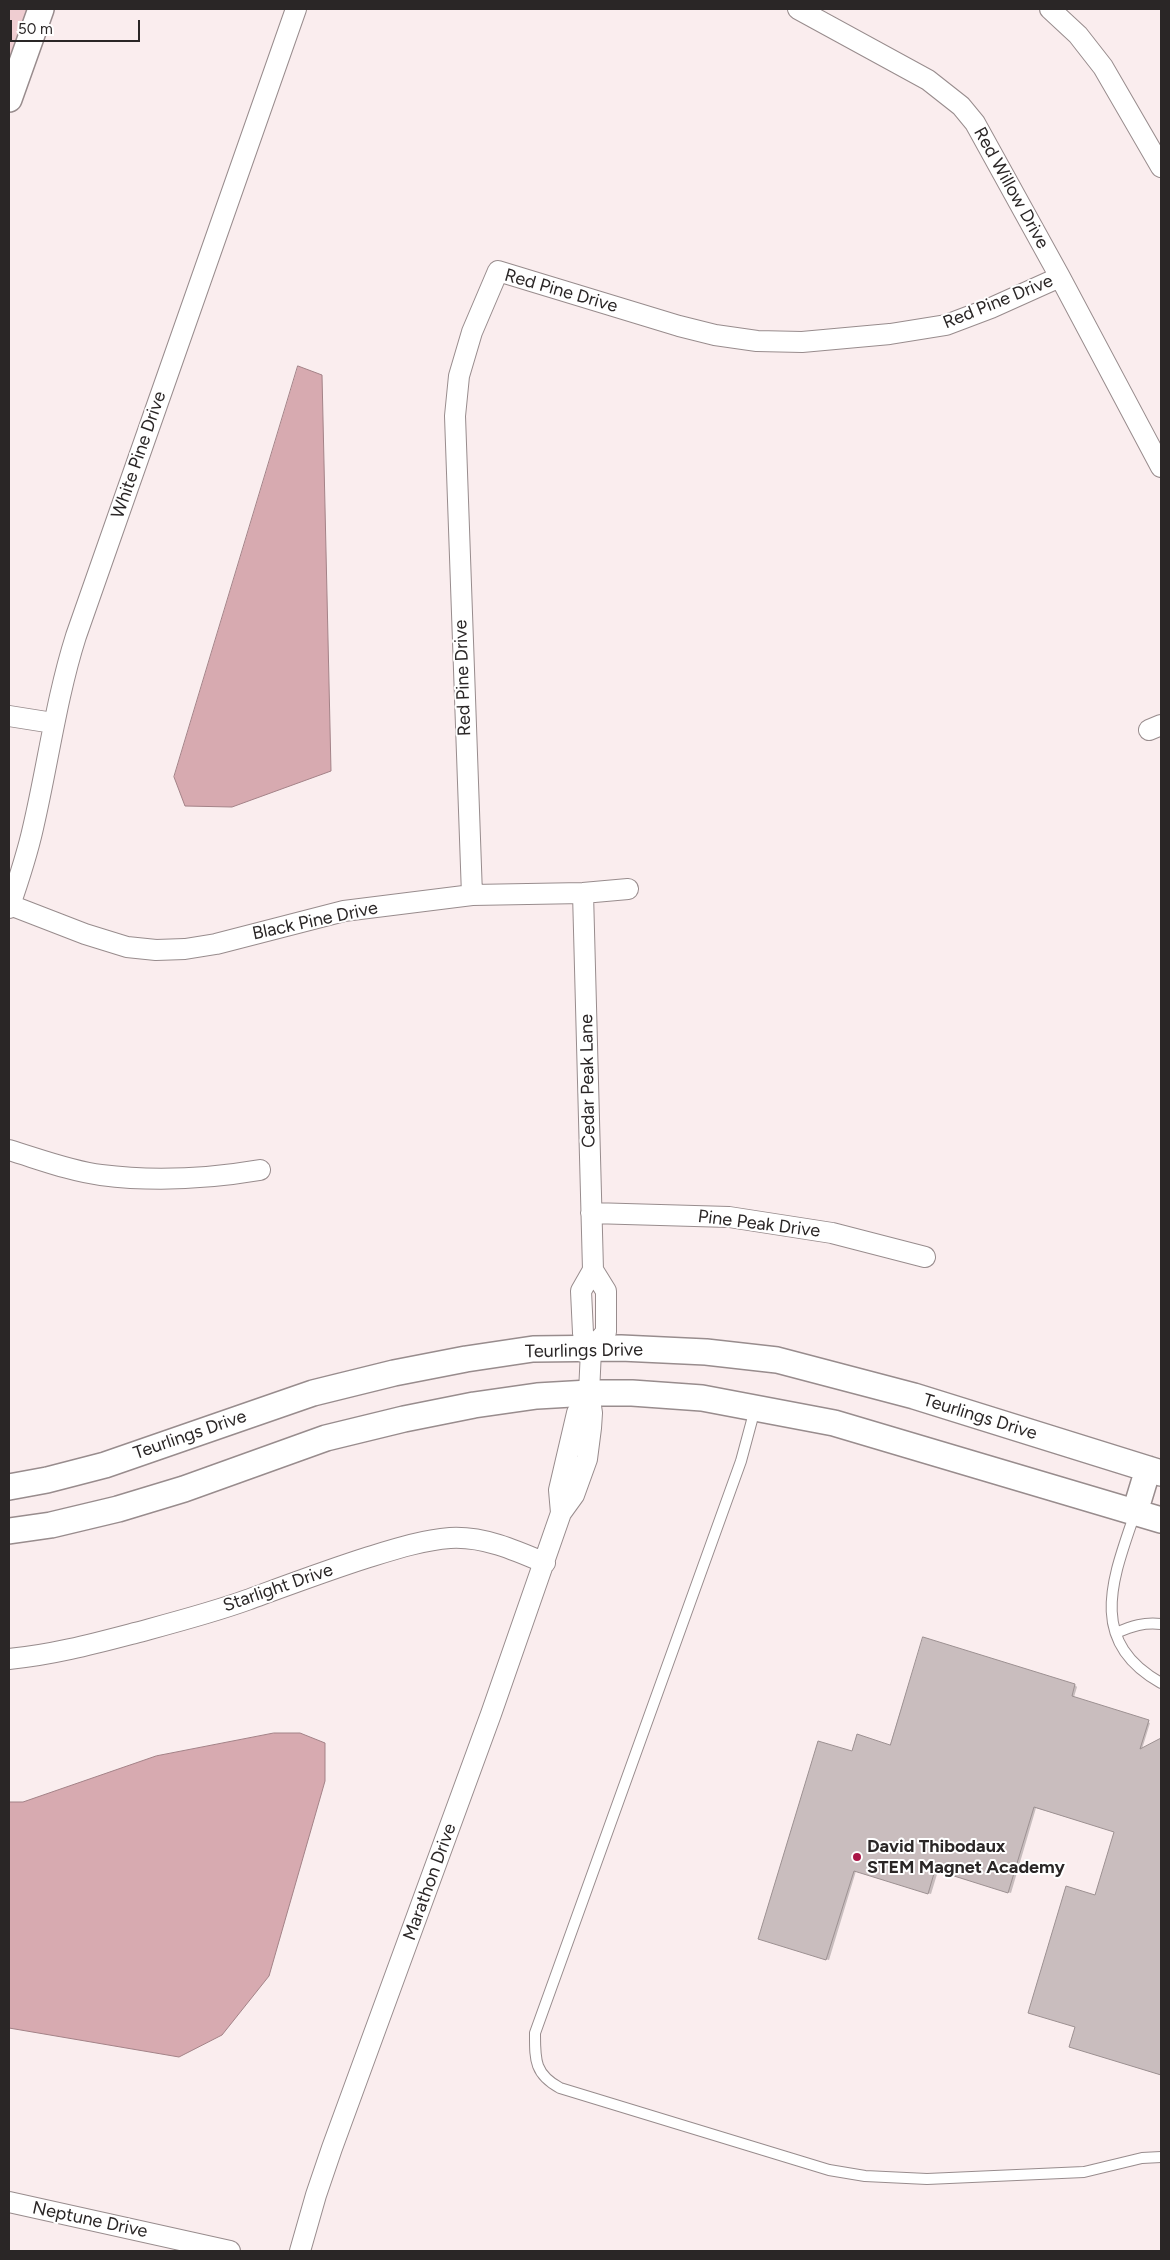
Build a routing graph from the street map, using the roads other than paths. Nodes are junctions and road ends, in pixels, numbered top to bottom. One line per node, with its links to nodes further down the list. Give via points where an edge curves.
1 (41, 9): 5 (street)
2 (296, 9): 10 (street, White Pine Drive, via 76,636)
3 (798, 9): 7 (street, Red Willow Drive, via 928,80 960,106 975,123)
4 (1050, 9): 6 (street, via 1078,35 1104,67)
5 (9, 99)
6 (1161, 167)
7 (1060, 277): 8 (street, Red Willow Drive); 13 (street, Red Pine Drive, via 946,325 802,342 756,341 679,326 498,270 472,332 459,376 455,416)
8 (1161, 467)
9 (9, 716): 10 (street)
10 (53, 723): 14 (street, White Pine Drive, via 33,830)
11 (628, 889): 12 (street, Black Pine Drive)
12 (583, 893): 13 (street, Black Pine Drive); 17 (street, Cedar Peak Lane)
13 (472, 895): 14 (street, Black Pine Drive, via 344,911 216,944 156,950 127,947)
14 (9, 907)
15 (9, 1150): 16 (street, via 99,1175 163,1180 216,1178)
16 (260, 1170)
17 (591, 1213): 18 (street, Pine Peak Drive, via 729,1217 832,1233); 19 (street, Cedar Peak Lane, via 593,1270 581,1291 583,1333)
18 (925, 1258)
19 (590, 1350): 20 (street, Cedar Peak Lane); 22 (street, Teurlings Drive, via 621,1348 706,1352 777,1360 914,1396); 23 (street, Teurlings Drive, via 534,1349 394,1373 313,1393 105,1465)
20 (589, 1393): 21 (street, via 702,1398); 26 (street, via 537,1396 404,1419 326,1438 118,1509); 27 (street, Marathon Drive, via 592,1413 587,1459 574,1495 561,1512)
21 (755, 1408): 24 (street, via 853,1428); 32 (lane, via 741,1461 535,2032 535,2060 546,2081 829,2170 865,2176 927,2179 1084,2172 1142,2158)
22 (1155, 1471): 24 (street)
23 (9, 1487)
24 (1135, 1512): 25 (street); 29 (lane, via 1112,1589 1110,1611)
25 (1161, 1520)
26 (9, 1531)
27 (545, 1563): 30 (street, Starlight Drive, via 493,1543 451,1538 430,1541 329,1570 172,1624 89,1645); 35 (street, Marathon Drive, via 332,2148)
28 (1161, 1624): 29 (lane, via 1134,1625)
29 (1116, 1633): 31 (lane, via 1128,1656 1144,1673)
30 (9, 1659)
31 (1161, 1683)
32 (1161, 2158)
33 (9, 2202): 34 (street, Neptune Drive)
34 (230, 2251)
35 (300, 2251)

